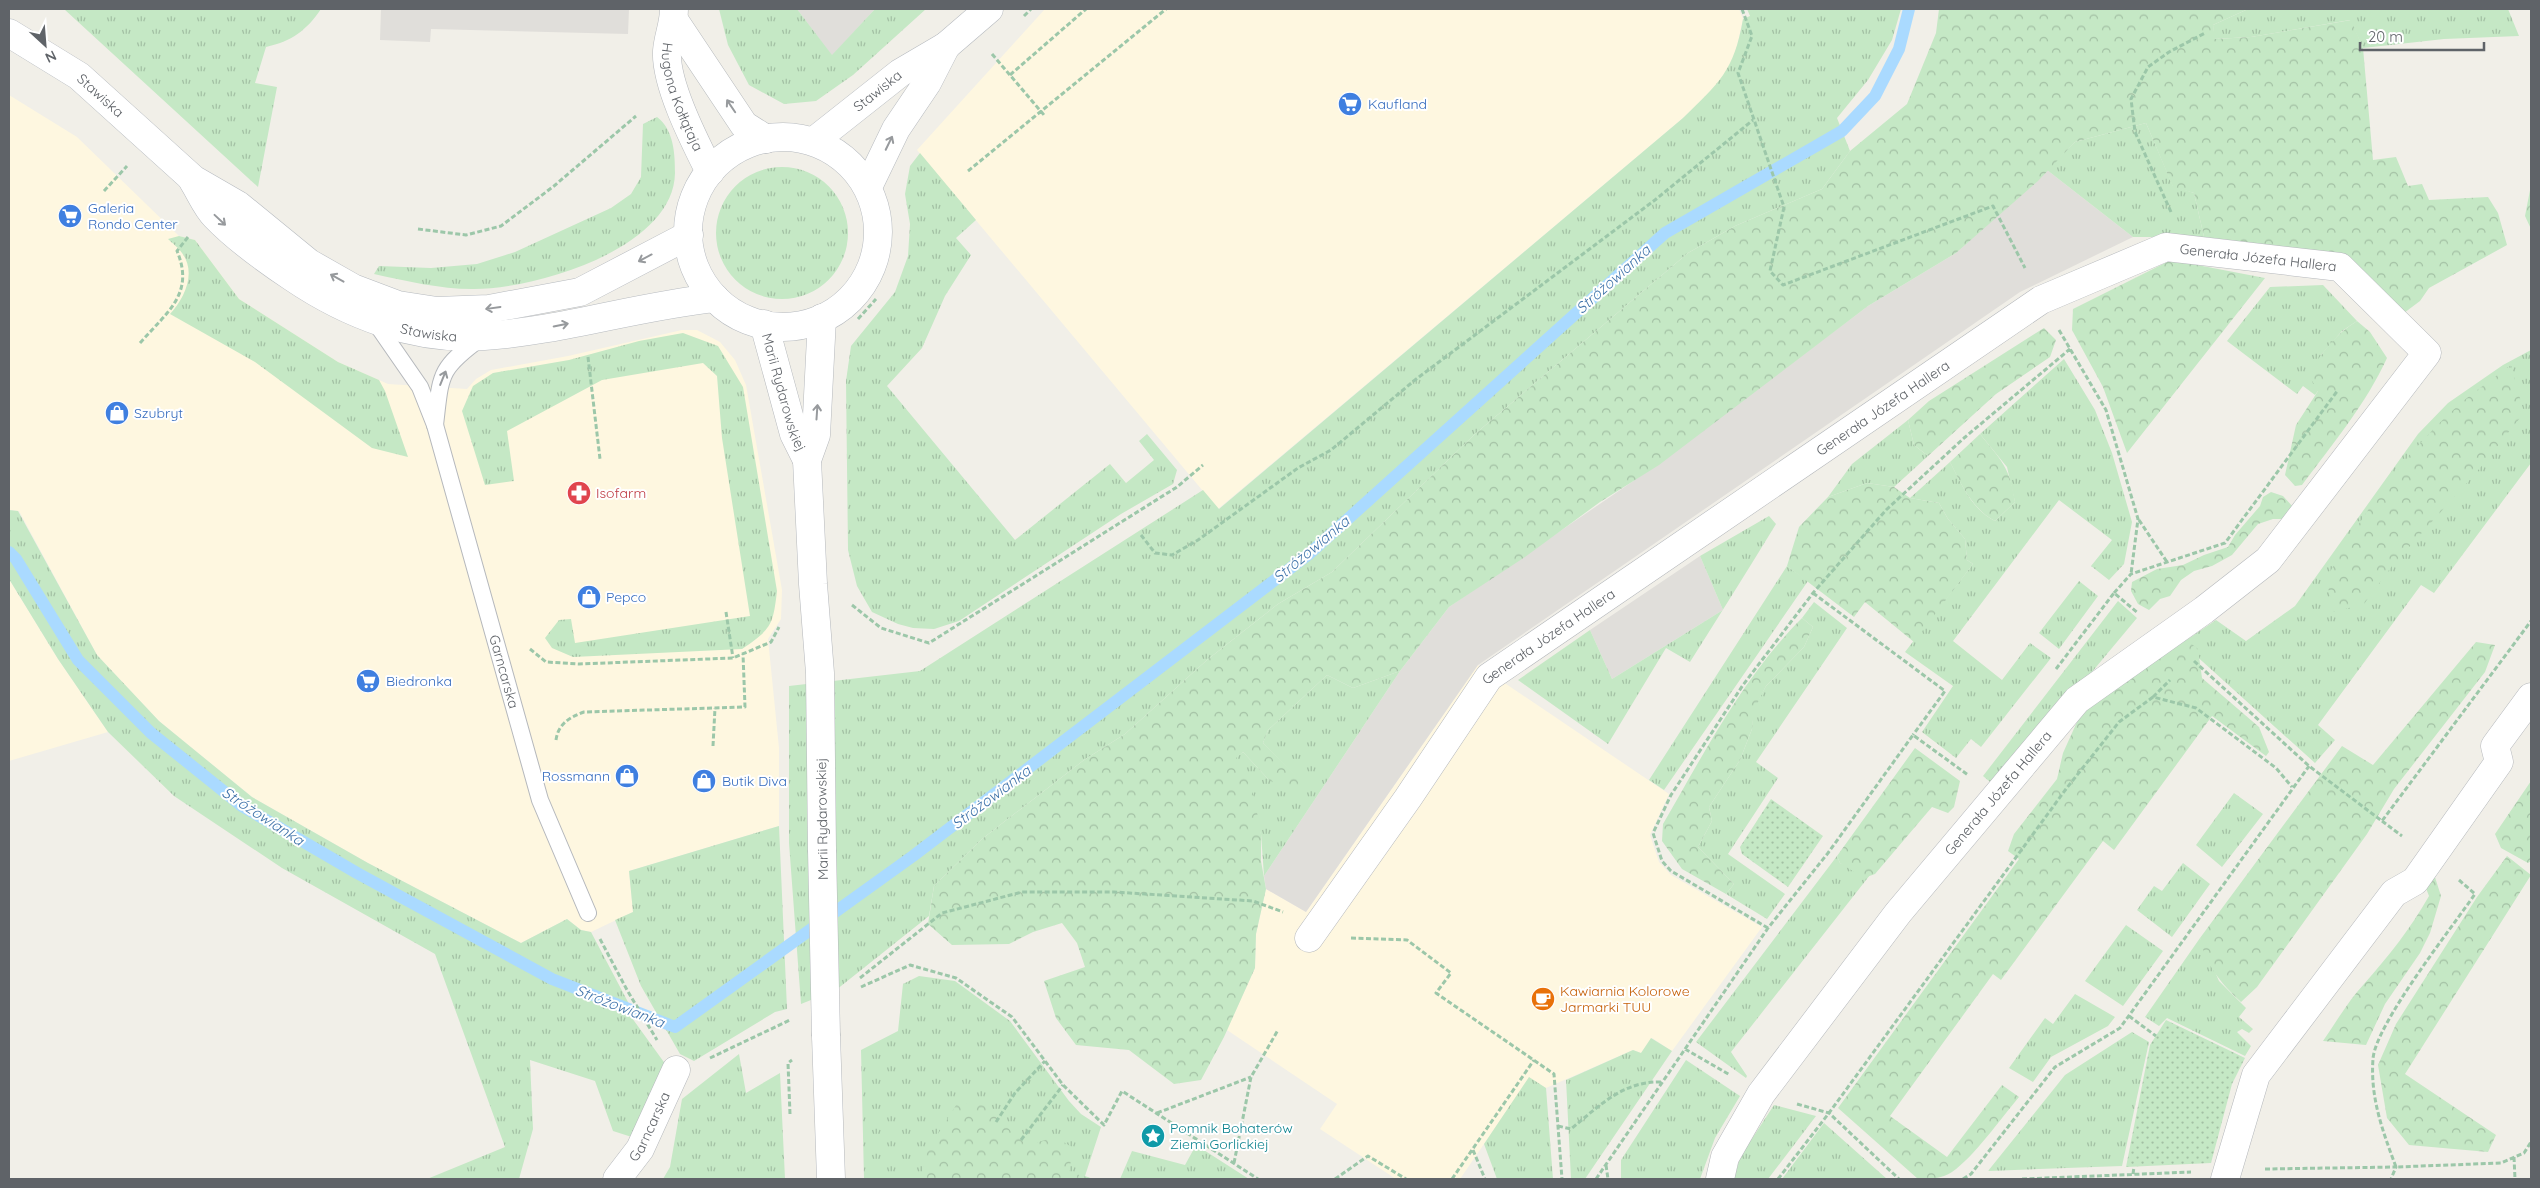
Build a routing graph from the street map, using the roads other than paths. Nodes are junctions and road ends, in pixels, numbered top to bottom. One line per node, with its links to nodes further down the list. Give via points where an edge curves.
1 (988, 9): 4 (street, Stawiska)
2 (674, 15): 5 (street, Hugona Kołłątaja, one-way to 2, via 744,125); 7 (street, Hugona Kołłątaja, via 667,52 674,90)
3 (13, 38): 8 (street, Stawiska, via 79,76)
4 (946, 46): 6 (street, Stawiska, via 900,73); 9 (street, Stawiska, one-way to 4, via 896,129 928,82)
5 (766, 138): 6 (street); 7 (street, via 735,150)
6 (814, 141): 9 (street, via 845,159)
7 (710, 172): 10 (street, via 693,202)
8 (193, 179): 10 (street, Stawiska, one-way to 8, via 580,292 489,310 437,311 398,305 353,288 309,263 238,205); 13 (street, Stawiska, one-way to 13, via 214,215 257,253 312,290)
9 (868, 187): 12 (street, via 878,227 871,269 865,282 846,303)
10 (688, 235): 11 (street, via 696,269)
11 (716, 298): 14 (street, via 733,312); 15 (street, Stawiska, one-way to 11, via 536,330)
12 (822, 318): 14 (street, via 800,326); 17 (street, Marii Rydarowskiej, one-way to 12, via 816,435)
13 (375, 321): 15 (street, Stawiska, via 429,334); 16 (lane, Garncarska, via 420,387)
14 (764, 324): 17 (street, Marii Rydarowskiej, via 794,434)
15 (482, 336): 16 (lane, one-way to 15, via 441,379 454,357)
16 (435, 425): 19 (lane, Garncarska, via 540,800)
17 (807, 460): 23 (street, Marii Rydarowskiej, bridge, via 820,673)
18 (2531, 697): 25 (street, via 2495,746 2499,762 2432,858 2415,881 2394,893 2256,1075)
19 (588, 914)
20 (1313, 932): 24 (street, Generała Józefa Hallera, via 1489,677 2041,300 2166,247 2340,267 2427,353 2268,560 2077,700 1898,913 1761,1094 1725,1157)
21 (676, 1070): 22 (street, Garncarska, via 640,1149)
22 (617, 1179)
23 (831, 1179)
24 (1720, 1179)
25 (2224, 1179)

